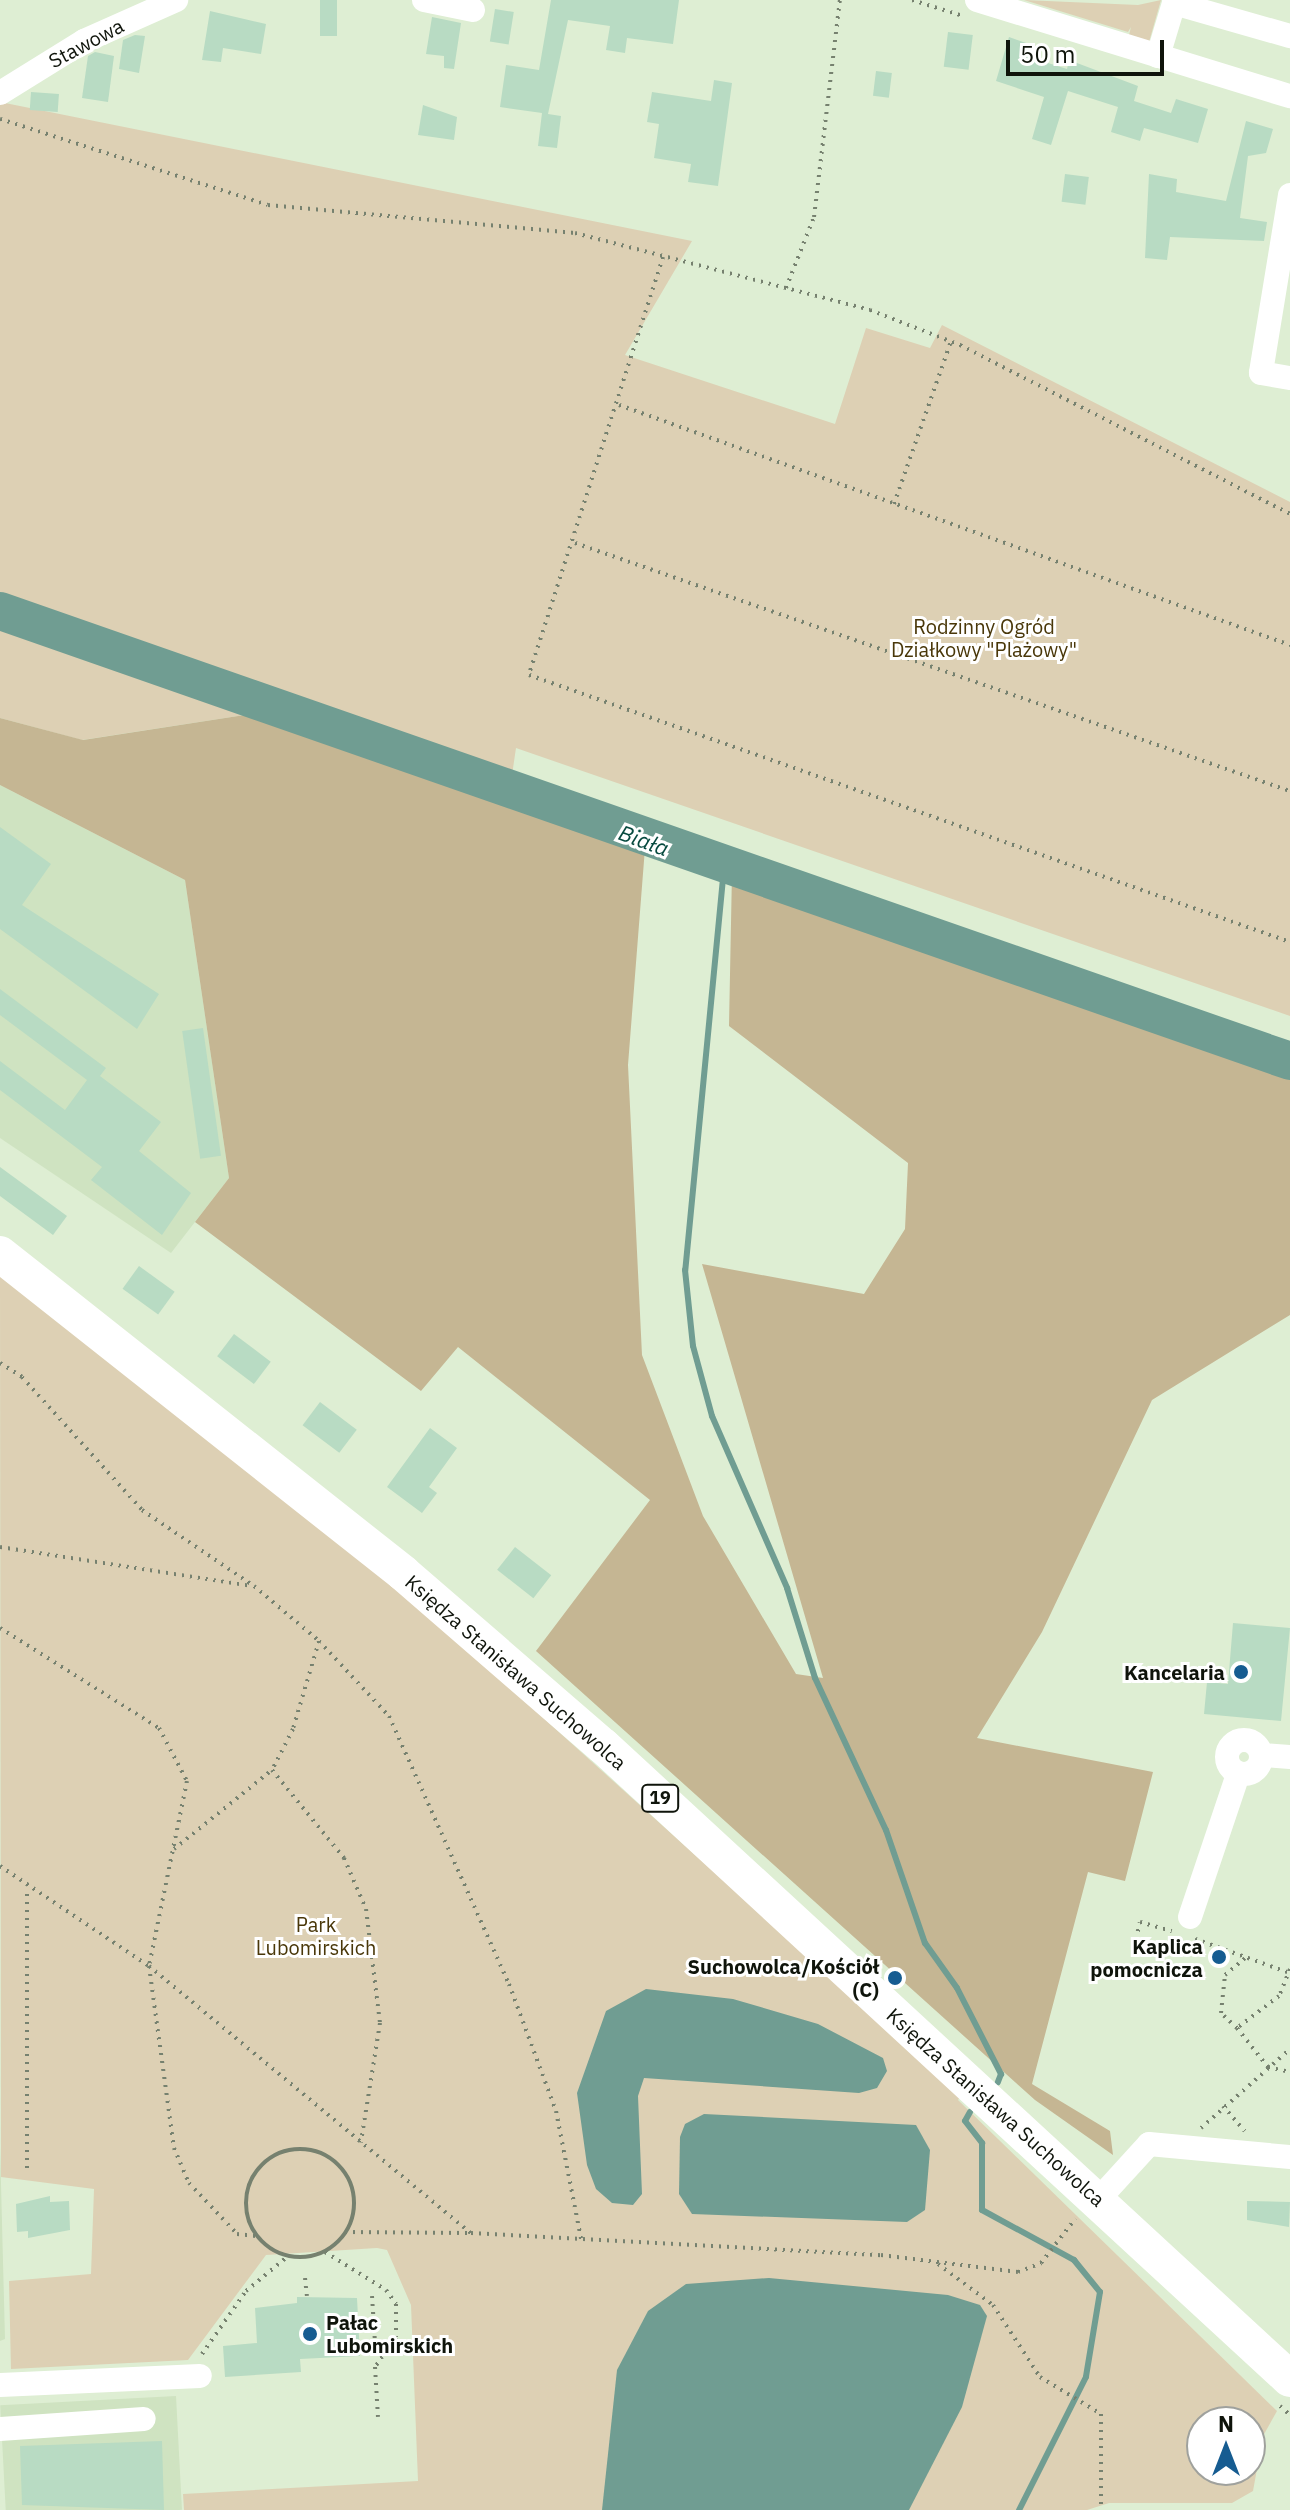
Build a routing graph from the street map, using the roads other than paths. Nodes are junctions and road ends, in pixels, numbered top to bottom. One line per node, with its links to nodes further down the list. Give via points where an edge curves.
1 (176, 0): 4 (street, Stawowa)
2 (424, 0): 6 (street)
3 (1008, 5): 5 (street); 8 (street)
4 (142, 8): 9 (street, Stawowa)
5 (972, 9)
6 (473, 10)
7 (1290, 36): 8 (street, via 1174,3)
8 (1158, 56): 10 (street)
9 (0, 93)
10 (1290, 96)
11 (1290, 195): 12 (street, via 1261,373)
12 (1290, 378)
13 (0, 1254): 17 (highway, Księdza Stanisława Suchowolca / 19, via 391,1563 568,1715)
14 (1290, 1757): 15 (street, via 1262,1755 1252,1773 1238,1774)
15 (1190, 1917)
16 (1290, 2157): 17 (street, via 1149,2144)
17 (1097, 2201): 19 (highway, Księdza Stanisława Suchowolca / 19)
18 (189, 2376): 20 (street)
19 (1290, 2379)
20 (0, 2385)
21 (144, 2419): 22 (street)
22 (0, 2429)

